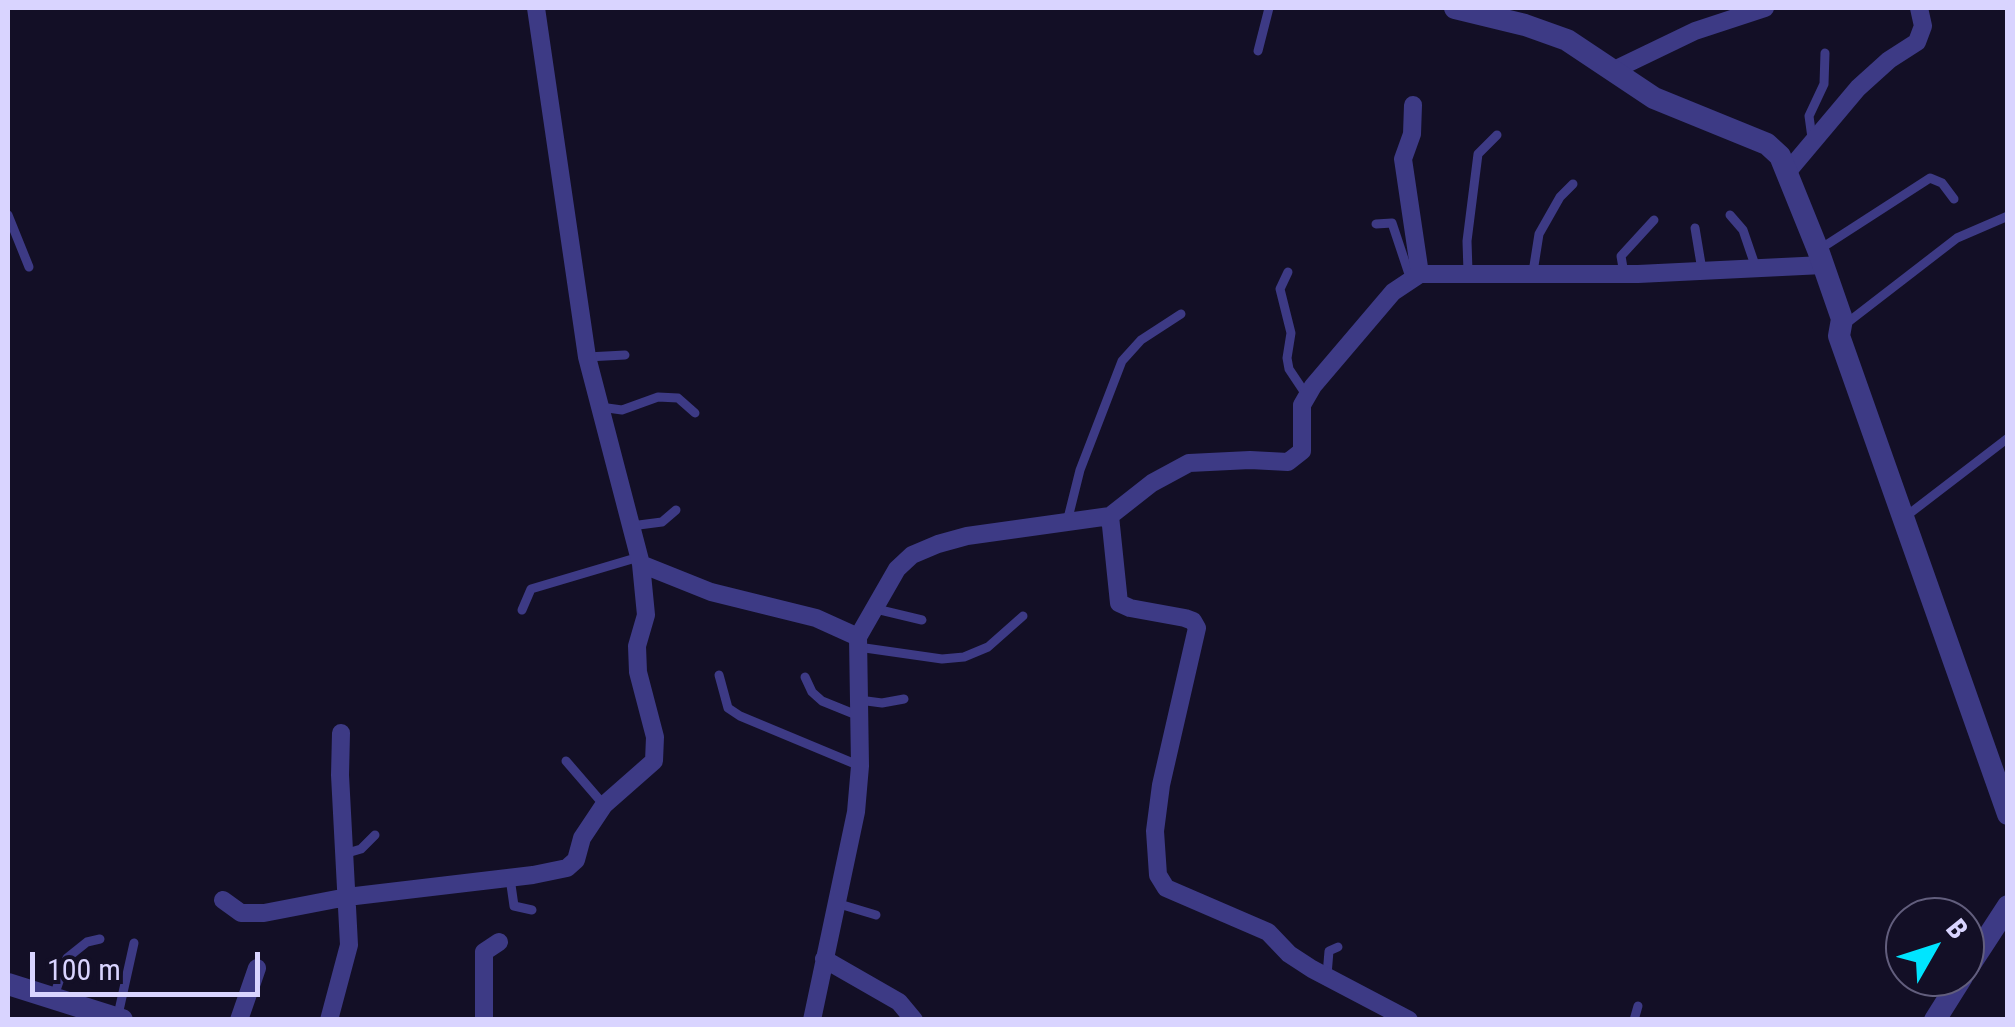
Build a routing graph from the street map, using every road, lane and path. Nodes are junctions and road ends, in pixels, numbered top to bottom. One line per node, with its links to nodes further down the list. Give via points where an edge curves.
1 (536, 8): 34 (street)
2 (1269, 8): 7 (lane)
3 (1454, 8): 6 (street)
4 (1919, 8): 12 (street, via 1917,42 1858,88)
5 (1755, 9): 9 (street)
6 (1494, 12): 9 (street, via 1567,40)
7 (1258, 51)
8 (1825, 52): 12 (lane, via 1824,84 1809,116)
9 (1614, 70): 13 (street, via 1654,98 1767,144)
10 (1413, 105): 30 (street, via 1403,159)
11 (1497, 136): 26 (lane, via 1478,154)
12 (1813, 141): 13 (street)
13 (1788, 170): 22 (street)
14 (1573, 184): 27 (lane, via 1539,234)
15 (1954, 199): 22 (lane, via 1930,178)
16 (8, 215): 23 (lane)
17 (1730, 215): 24 (lane, via 1743,230)
18 (2008, 216): 32 (lane, via 1957,238)
19 (1654, 220): 29 (lane, via 1627,246)
20 (1376, 224): 30 (lane, via 1392,223)
21 (1695, 228): 28 (lane)
22 (1820, 258): 24 (street); 32 (street)
23 (29, 266)
24 (1756, 268): 28 (street)
25 (1288, 272): 35 (lane, via 1280,289 1290,334 1287,358)
26 (1468, 272): 27 (street); 30 (street)
27 (1533, 272): 29 (street)
28 (1703, 273): 29 (street)
29 (1624, 274)
30 (1415, 276): 35 (street)
31 (1181, 314): 42 (lane, via 1122,361)
32 (1841, 327): 41 (street)
33 (625, 354): 34 (lane)
34 (587, 357): 36 (street)
35 (1307, 396): 40 (street, via 1299,456 1288,462 1188,463)
36 (600, 407): 37 (lane, via 622,410 658,397 678,398); 43 (street)
37 (695, 414)
38 (2008, 438): 41 (lane)
39 (676, 510): 43 (lane, via 662,522)
40 (1110, 516): 42 (street); 75 (street, via 1118,603 1184,618 1197,628 1161,786 1158,874 1166,888 1268,932)
41 (1903, 519): 58 (street)
42 (1067, 522): 45 (street, via 938,544 896,569)
43 (631, 526): 44 (street)
44 (640, 560): 46 (lane, via 531,589); 49 (street, via 711,592 816,618); 57 (street, via 646,616 638,672 657,751 646,771)
45 (873, 608): 48 (lane); 49 (street)
46 (522, 610)
47 (1022, 616): 49 (lane, via 988,647 964,657 942,660)
48 (922, 620)
49 (858, 642): 53 (street)
50 (719, 675): 56 (lane, via 728,708 740,716)
51 (806, 677): 53 (lane, via 822,701)
52 (904, 699): 53 (lane)
53 (859, 708): 56 (street)
54 (341, 734): 60 (street)
55 (566, 761): 57 (lane)
56 (860, 766): 64 (street)
57 (604, 805): 61 (street, via 573,864)
58 (2008, 814)
59 (375, 836): 60 (lane)
60 (344, 854): 62 (street)
61 (510, 878): 62 (street); 66 (lane, via 514,906)
62 (347, 897): 63 (street, via 241,914); 82 (street, via 350,945)
63 (224, 900)
64 (836, 903): 67 (lane); 73 (street)
65 (2008, 906): 69 (street)
66 (532, 910)
67 (876, 914)
68 (100, 939): 78 (lane, via 68,958)
69 (1985, 941)
70 (499, 942): 83 (street, via 484,952)
71 (134, 943): 80 (lane)
72 (1338, 947): 75 (lane, via 1329,951)
73 (824, 959): 84 (street); 85 (street, via 898,1002)
74 (257, 968): 81 (street)
75 (1327, 977): 86 (street)
76 (8, 984): 78 (street)
77 (1949, 997): 88 (street)
78 (53, 998): 80 (street)
79 (1638, 1006): 87 (lane)
80 (120, 1019)
81 (239, 1020)
82 (329, 1020)
83 (484, 1020)
84 (812, 1020)
85 (914, 1020)
86 (1409, 1020)
87 (1634, 1020)
88 (1935, 1020)

